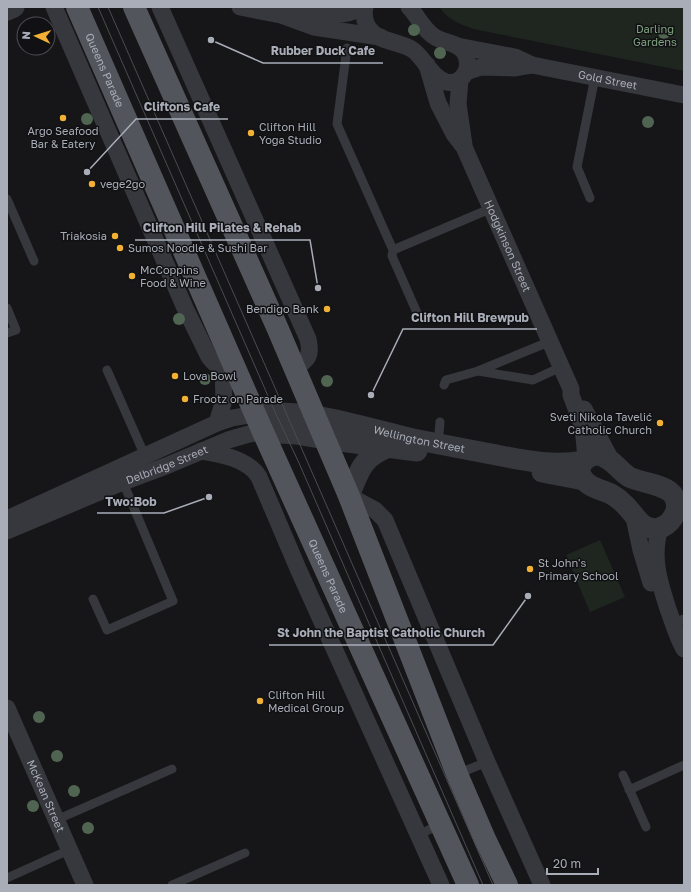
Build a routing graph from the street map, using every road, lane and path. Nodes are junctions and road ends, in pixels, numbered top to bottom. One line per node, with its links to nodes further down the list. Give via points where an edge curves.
1 (14, 7): 10 (street)
2 (54, 7): 20 (street, Queens Parade)
3 (77, 7): 20 (main road, Queens Parade)
4 (134, 7): 32 (main road)
5 (160, 7): 32 (street, via 308,340 308,357)
6 (240, 7): 12 (street, via 281,15 314,27)
7 (288, 7): 8 (street, via 340,15)
8 (362, 7)
9 (366, 7): 12 (street, via 366,22 372,33)
10 (7, 10)
11 (412, 10): 13 (street, Gold Street, via 431,34)
12 (380, 37): 15 (street, Gold Street, via 409,47)
13 (457, 46): 16 (street, Gold Street, via 515,57); 17 (street, Hodgkinson Street, via 467,58 468,66)
14 (347, 48): 25 (lane, via 337,124)
15 (427, 65): 17 (street, Gold Street, via 441,80 451,82); 21 (street, Hodgkinson Street, via 438,103)
16 (532, 65): 17 (street, Gold Street, via 515,68 481,67); 18 (street, Gold Street)
17 (463, 76): 21 (street, Hodgkinson Street, via 458,104)
18 (595, 77): 19 (street, Gold Street); 22 (lane, via 577,167)
19 (684, 95)
20 (106, 99): 35 (main road, Queens Parade)
21 (464, 147): 24 (street, Hodgkinson Street)
22 (590, 198)
23 (7, 199): 26 (lane)
24 (492, 208): 25 (lane); 30 (street, Hodgkinson Street)
25 (393, 250): 28 (lane, via 392,256)
26 (34, 261)
27 (7, 308): 29 (lane, via 16,330)
28 (418, 315)
29 (7, 333)
30 (551, 341): 31 (street, Hodgkinson Street); 34 (lane)
31 (561, 367): 34 (lane, via 533,380); 37 (street, Hodgkinson Street)
32 (294, 368): 38 (main road)
33 (107, 370): 46 (lane)
34 (478, 371): 36 (lane, via 446,380)
35 (231, 372): 40 (street, Queens Parade); 41 (main road, Queens Parade)
36 (444, 385)
37 (571, 389): 47 (street, Hodgkinson Street); 48 (street, Hodgkinson Street, via 584,431)
38 (314, 416): 41 (street, Wellington Street, via 283,412); 42 (main road); 44 (street, Wellington Street)
39 (440, 422): 44 (lane)
40 (217, 423): 41 (street, Delbridge Street, via 232,418); 46 (street, Delbridge Street)
41 (259, 423): 42 (street, Wellington Street, via 285,433); 45 (street, Delbridge Street, via 239,437); 57 (main road, Queens Parade)
42 (325, 439): 43 (street, Wellington Street); 52 (main road)
43 (389, 447): 44 (street, Wellington Street); 52 (street, via 374,453 364,462)
44 (437, 448): 48 (street, Wellington Street, via 471,457)
45 (201, 451): 49 (street, Delbridge Street); 57 (street, Queens Parade, via 231,458 254,470)
46 (145, 456): 54 (street, Delbridge Street)
47 (612, 462): 48 (street, via 601,455 593,455); 50 (street, via 629,477)
48 (585, 466): 53 (street, via 588,484 617,498)
49 (123, 482): 56 (street, Delbridge Street); 58 (lane, via 173,601 107,630)
50 (661, 487): 51 (street); 55 (street, via 676,499 676,512)
51 (684, 492)
52 (350, 496): 62 (street, via 375,510 385,520); 65 (main road)
53 (633, 513): 55 (street, via 639,521 653,528); 59 (street, via 647,571 658,597)
54 (7, 519)
55 (672, 521): 59 (street, via 656,547 656,563 660,583)
56 (7, 531)
57 (309, 566): 69 (main road, Queens Parade); 71 (street, Queens Parade)
58 (93, 599)
59 (678, 621): 60 (street)
60 (684, 649)
61 (7, 708): 68 (street, McKean Street)
62 (487, 762): 65 (lane); 80 (street)
63 (684, 765): 67 (lane)
64 (172, 769): 68 (lane)
65 (457, 774): 79 (main road)
66 (623, 775): 67 (lane)
67 (629, 790): 70 (lane)
68 (56, 820): 72 (street, McKean Street)
69 (442, 824): 71 (lane); 78 (main road, Queens Parade)
70 (646, 827)
71 (418, 835): 77 (street, Queens Parade)
72 (70, 850): 74 (lane); 75 (street, McKean Street)
73 (245, 853): 76 (lane)
74 (7, 878)
75 (85, 885)
76 (172, 885)
77 (441, 885)
78 (468, 885)
79 (507, 885)
80 (542, 885)

